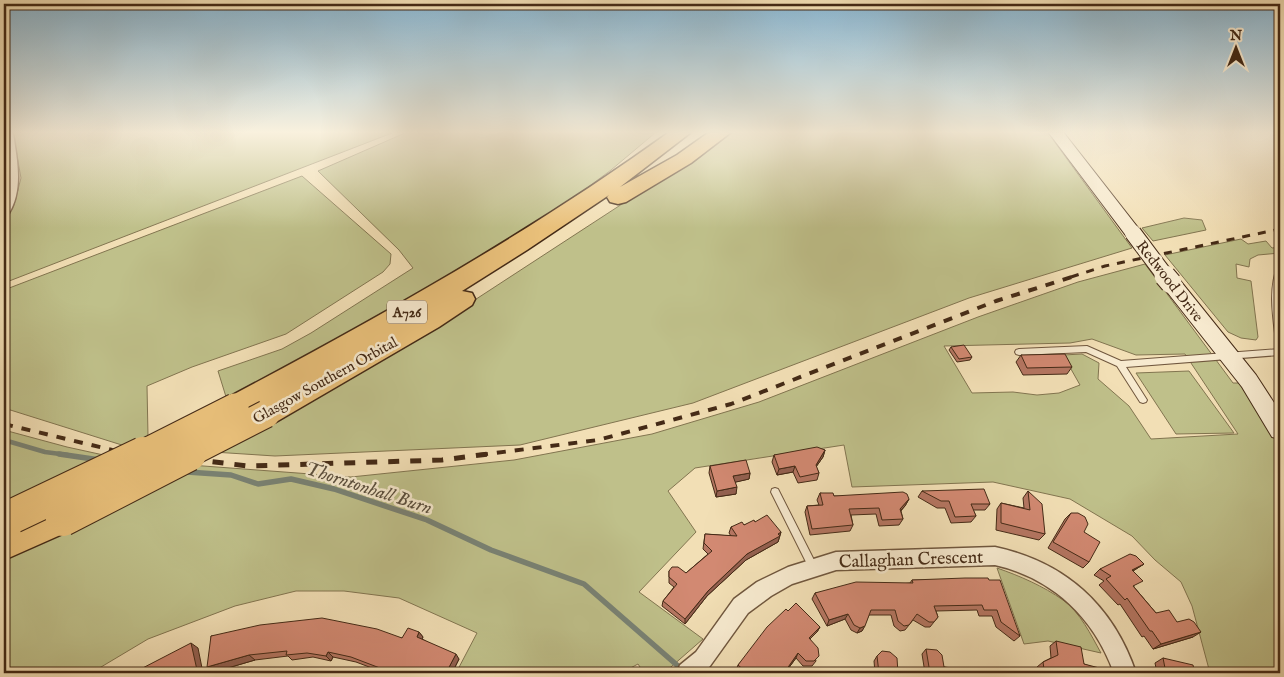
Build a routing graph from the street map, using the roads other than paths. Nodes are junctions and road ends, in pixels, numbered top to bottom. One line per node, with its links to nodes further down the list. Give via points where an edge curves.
1 (11, 165): 8 (street, via 14,186)
2 (637, 165): 7 (highway, A726)
3 (643, 165): 7 (highway, Glasgow Southern Orbital / A726)
4 (653, 165): 7 (highway, Glasgow Southern Orbital / A726)
5 (671, 165): 7 (highway, A726)
6 (1080, 165): 13 (street, Redwood Drive, bridge)
7 (612, 191): 16 (highway, Glasgow Southern Orbital / A726, via 464,280); 19 (highway, Glasgow Southern Orbital / A726, bridge, via 430,320 266,414 63,519)
8 (4, 212)
9 (1280, 268): 10 (lane, via 1276,281 1276,307)
10 (1280, 341)
11 (1019, 352): 14 (lane, via 1087,349)
12 (1280, 352): 13 (lane)
13 (1228, 356): 14 (lane); 17 (street, Redwood Drive, via 1249,381)
14 (1120, 364): 15 (lane)
15 (1143, 400)
16 (235, 407): 19 (highway, Glasgow Southern Orbital / A726, bridge)
17 (1280, 430)
18 (775, 492): 20 (lane)
19 (7, 527)
20 (813, 567): 21 (street, Callaghan Crescent, via 788,576 741,606 707,654); 22 (street, Callaghan Crescent, via 836,561 995,556 1015,560 1048,576 1088,608 1114,644)
21 (688, 673)
22 (1125, 673)

